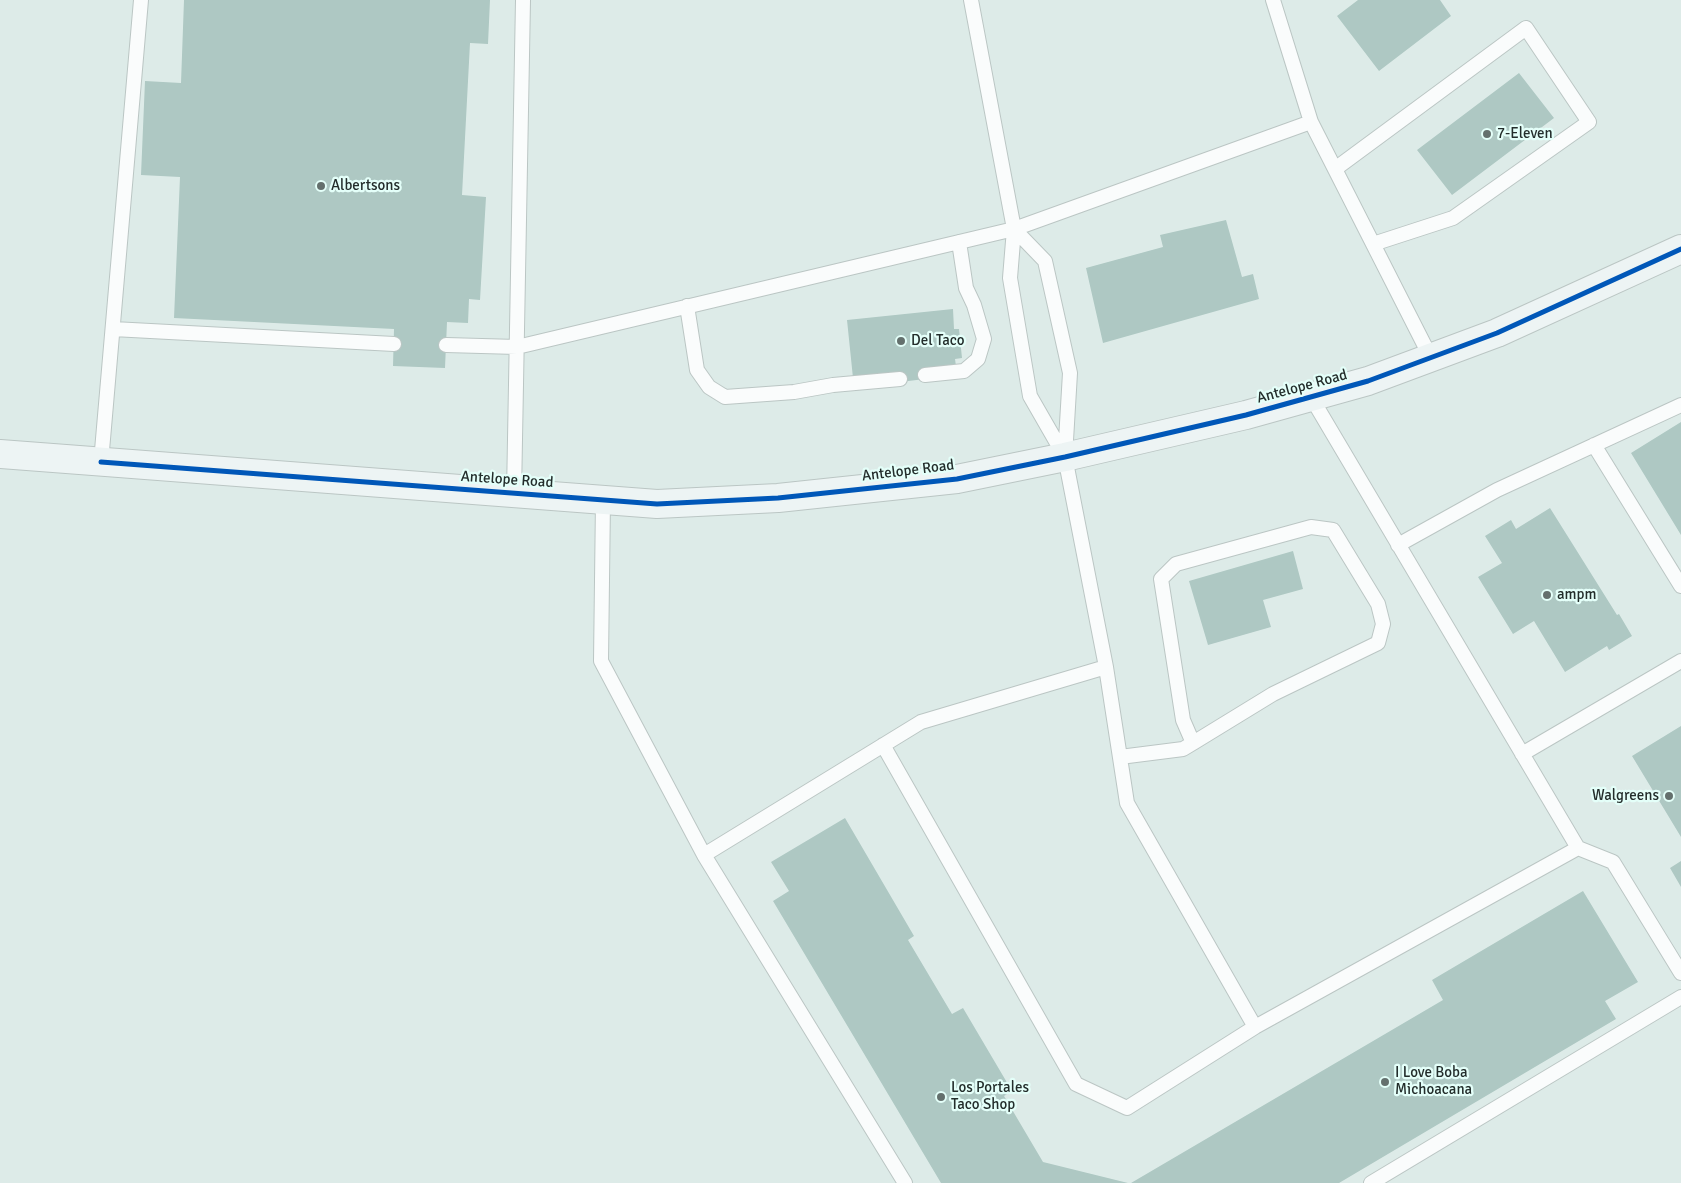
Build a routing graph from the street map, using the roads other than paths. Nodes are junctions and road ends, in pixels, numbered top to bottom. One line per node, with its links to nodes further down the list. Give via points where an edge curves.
1 (141, 0): 12 (lane)
2 (523, 0): 15 (lane)
3 (971, 0): 7 (lane)
4 (1273, 0): 5 (lane)
5 (1311, 122): 6 (lane); 7 (lane)
6 (1335, 169): 9 (lane); 9 (lane, via 1526,28 1589,122 1453,218)
7 (1014, 230): 8 (lane); 23 (lane, via 1010,278 1030,396); 23 (lane, via 1045,261 1070,373)
8 (959, 242): 11 (lane); 17 (lane, via 966,288 984,338 978,360 964,371)
9 (1373, 244): 16 (lane)
10 (1681, 249): 16 (main road, Antelope Road, via 1497,333)
11 (687, 306): 15 (lane); 18 (lane, via 697,370 710,387 725,397)
12 (112, 329): 13 (lane); 24 (lane)
13 (394, 344)
14 (446, 345): 15 (lane)
15 (517, 347): 25 (lane)
16 (1431, 358): 19 (main road, Antelope Road, via 1368,382)
17 (925, 375)
18 (900, 379)
19 (1311, 397): 23 (main road, Antelope Road); 27 (lane)
20 (1681, 405): 21 (lane)
21 (1594, 445): 27 (lane, via 1497,490); 28 (lane)
22 (0, 454): 24 (main road, Antelope Road)
23 (1065, 457): 26 (main road, Antelope Road, via 957,479 778,498 657,504); 30 (lane)
24 (102, 462): 25 (main road, Antelope Road)
25 (514, 494): 26 (main road, Antelope Road)
26 (603, 500): 36 (lane, via 602,661)
27 (1398, 545): 33 (lane)
28 (1681, 586)
29 (1681, 661): 33 (lane)
30 (1106, 667): 32 (lane, via 921,722); 34 (lane)
31 (1193, 743): 31 (lane, via 1272,694 1378,643 1383,624 1378,604 1333,530 1311,527 1176,564 1161,580 1184,720); 34 (lane, via 1183,750)
32 (883, 745): 36 (lane); 39 (lane, via 1076,1084 1127,1108)
33 (1522, 754): 35 (lane)
34 (1120, 757): 39 (lane, via 1127,803)
35 (1578, 848): 37 (lane, via 1613,862); 39 (lane)
36 (704, 855): 40 (lane)
37 (1681, 972)
38 (1681, 997): 41 (lane)
39 (1255, 1027)
40 (905, 1183)
41 (1371, 1183)

